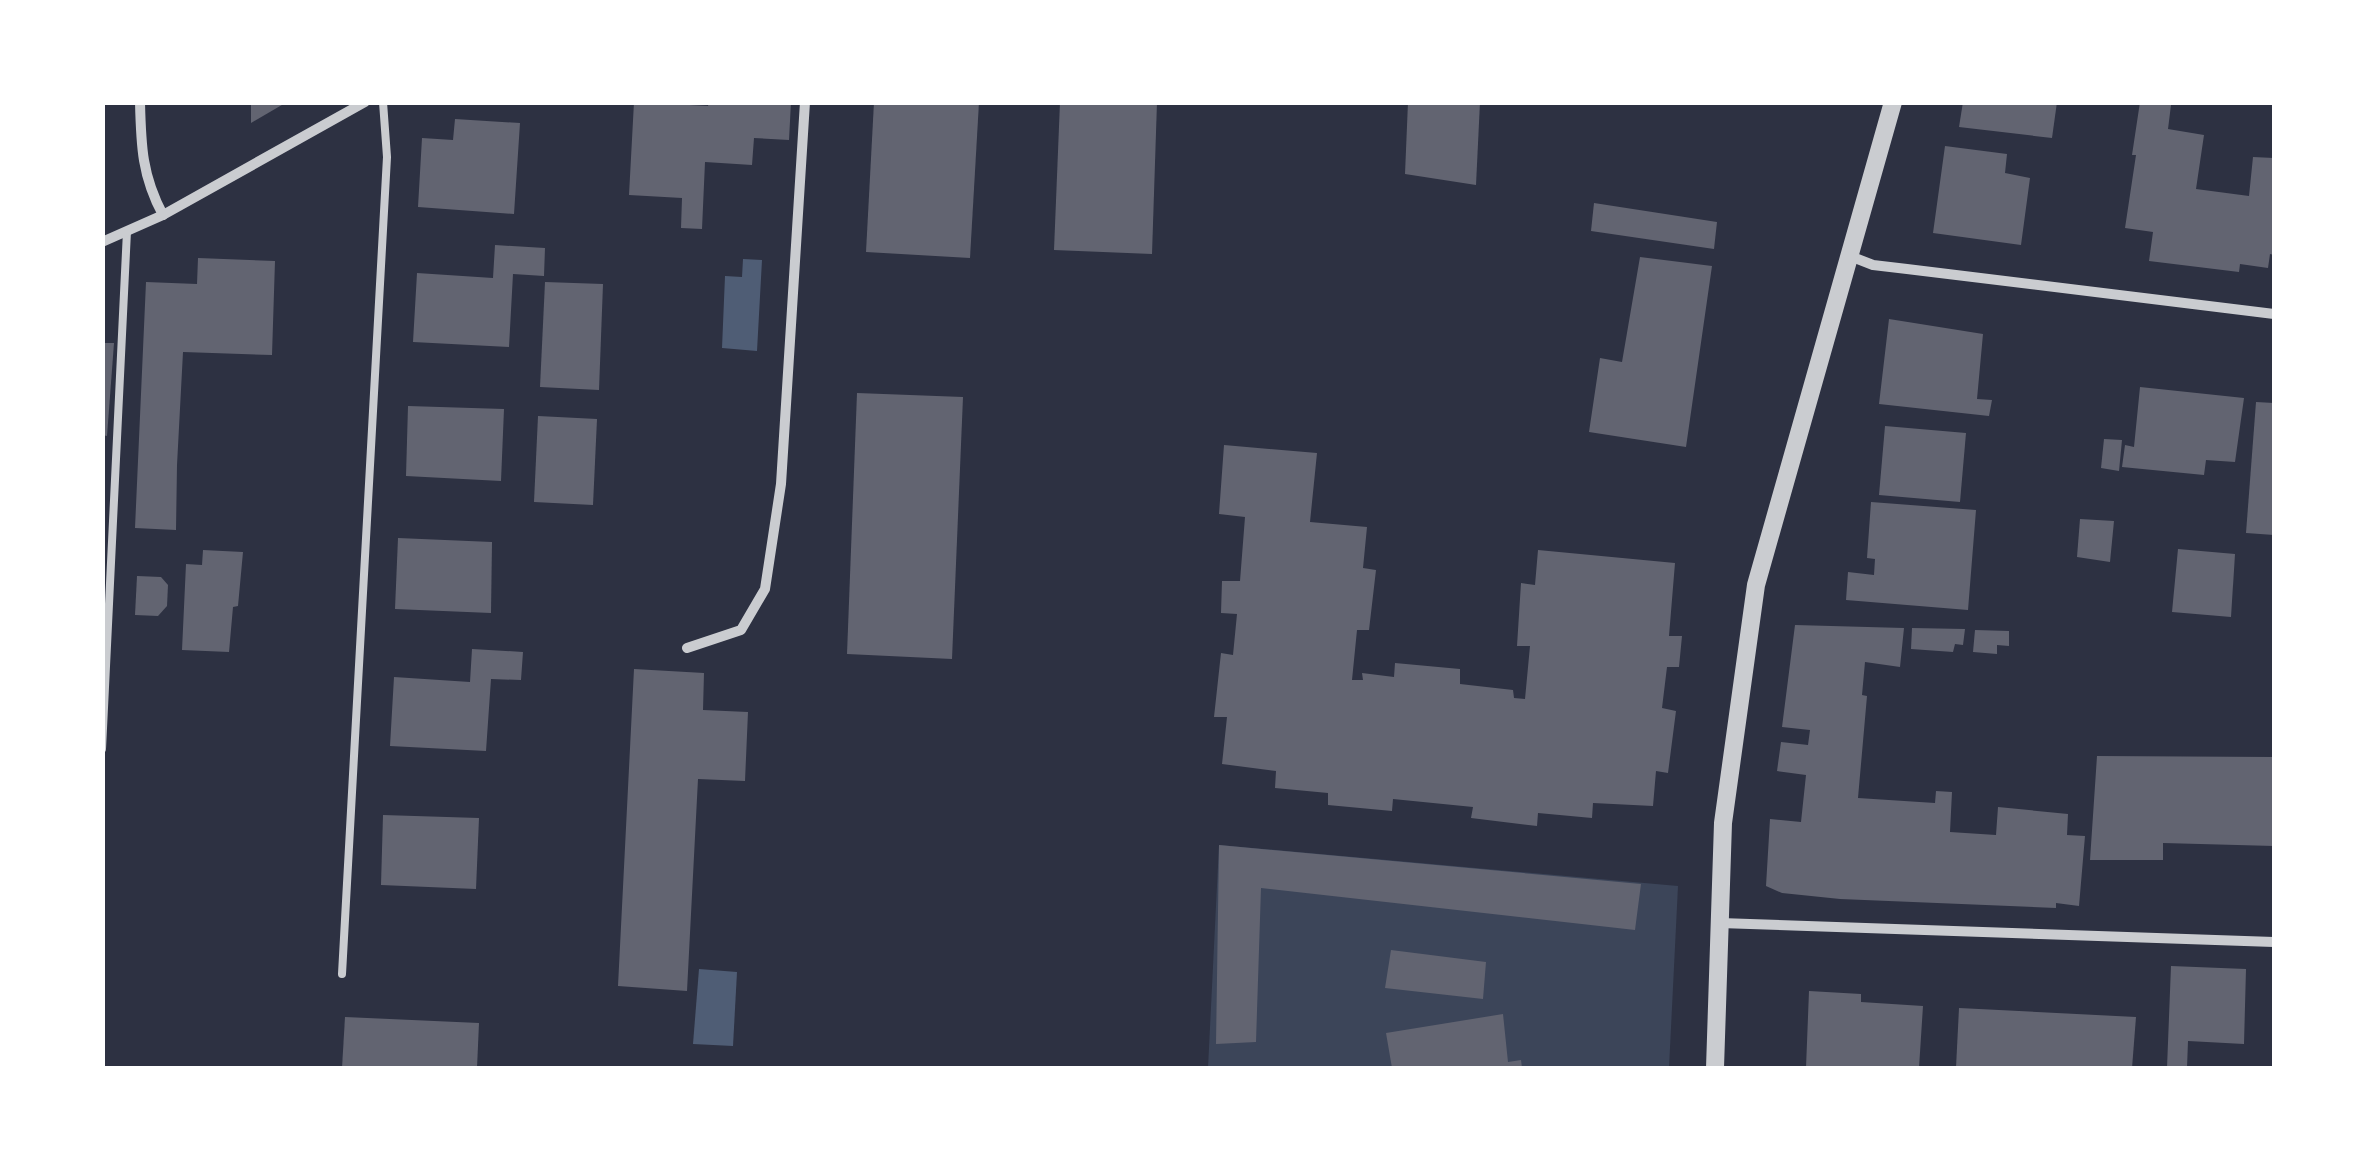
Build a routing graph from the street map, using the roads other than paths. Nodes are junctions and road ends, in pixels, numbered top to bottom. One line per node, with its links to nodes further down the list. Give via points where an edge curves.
1 (140, 102): 6 (street, via 141,155)
2 (365, 102): 6 (street)
3 (383, 102): 15 (lane, via 387,157)
4 (804, 102): 11 (street, via 782,484 765,590 741,630)
5 (1892, 102): 9 (street)
6 (162, 215): 7 (street)
7 (127, 231): 8 (street); 12 (lane)
8 (102, 242)
9 (1850, 256): 10 (street, via 1873,265); 13 (street, via 1756,585 1724,823)
10 (2274, 314)
11 (687, 648)
12 (102, 749)
13 (1720, 923): 14 (street); 16 (street)
14 (2274, 942)
15 (342, 974)
16 (1715, 1068)

